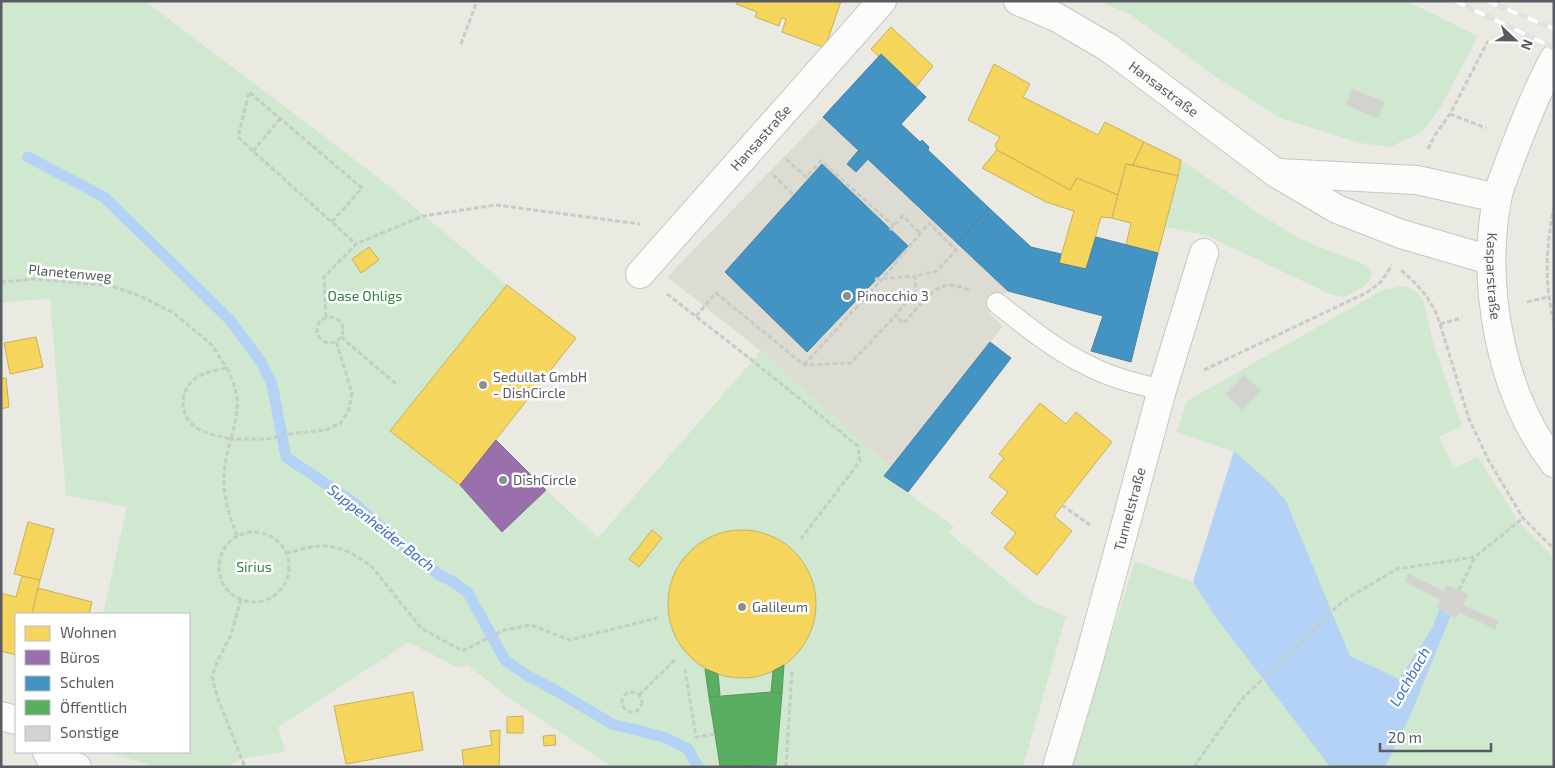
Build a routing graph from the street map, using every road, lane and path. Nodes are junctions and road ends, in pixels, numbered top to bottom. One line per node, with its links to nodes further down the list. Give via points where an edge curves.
1 (477, 1): 5 (path)
2 (882, 1): 9 (street, Hansastraße)
3 (1018, 1): 13 (street, Hansastraße, via 1056,17 1109,48)
4 (1488, 41): 7 (path)
5 (461, 44)
6 (1554, 59): 10 (street, Kasparstraße)
7 (1450, 114): 10 (path); 11 (path)
8 (280, 119): 12 (path); 12 (path, via 249,92 238,137); 16 (path, via 362,188)
9 (763, 137): 17 (path, via 806,177 822,161); 19 (street, Hansastraße)
10 (1518, 140): 14 (street, Kasparstraße)
11 (1428, 150)
12 (254, 151): 16 (path)
13 (1276, 173): 14 (street, via 1417,180); 23 (street, Hansastraße, via 1337,209 1401,234)
14 (1497, 198): 23 (street, Kasparstraße)
15 (1554, 206): 34 (path, via 1546,273)
16 (332, 222): 21 (path)
17 (894, 226): 18 (path); 20 (path, via 903,216)
18 (890, 230)
19 (678, 232): 21 (path, via 655,226 496,205 423,216); 24 (street, Hansastraße)
20 (920, 233): 25 (path, via 928,223 956,250 937,272); 26 (path)
21 (356, 244): 33 (path, via 324,277)
22 (1204, 253): 41 (street, Tunnelstraße)
23 (1490, 260): 30 (street, Kasparstraße)
24 (640, 274): 31 (path)
25 (915, 276): 26 (path); 32 (path, via 916,290)
26 (883, 278): 27 (path); 38 (path)
27 (875, 279)
28 (1, 282): 39 (path, Planetenweg, via 35,279 111,286 138,295 172,312 211,344)
29 (997, 303): 32 (path, via 961,286 941,286 904,323); 41 (lane, via 1051,345 1090,366)
30 (1494, 309): 35 (path); 43 (street, Kasparstraße, via 1500,346 1522,409)
31 (696, 316): 38 (path, via 716,293); 46 (path, via 858,446 860,461)
32 (895, 316): 38 (path, via 852,363)
33 (326, 317): 36 (path, via 334,317 341,322); 37 (path, via 316,328 318,336 328,343)
34 (1554, 323)
35 (1440, 324): 41 (path, via 1435,307 1420,287 1392,264 1381,282 1366,293); 44 (path, via 1469,419 1489,461)
36 (341, 337): 37 (path); 40 (path)
37 (336, 342): 42 (path, via 352,393 349,409 341,423 326,430)
38 (804, 365)
39 (227, 368): 42 (path, Planetenweg, via 238,399); 42 (path, via 200,375 191,381 183,400 188,420 195,427)
40 (396, 384)
41 (1162, 390): 64 (street, Tunnelstraße)
42 (231, 439): 45 (path, Planetenweg, via 223,488 226,508)
43 (1554, 463)
44 (1523, 518): 47 (path); 49 (path)
45 (237, 536): 48 (path, via 253,532 271,536); 51 (path, via 222,553 219,564 225,587)
46 (801, 539)
47 (1554, 549)
48 (286, 553): 51 (path, via 287,576 275,594 254,602); 52 (path, via 321,546 342,550 364,560 421,628 462,651 504,630 531,625 570,640)
49 (1475, 556): 50 (path); 65 (path, via 1397,569 1343,600 1241,700)
50 (1459, 590)
51 (241, 599): 62 (path, via 231,635 212,677)
52 (656, 618)
53 (676, 659): 56 (path)
54 (686, 669): 59 (path, via 696,737)
55 (792, 672): 63 (path)
56 (639, 695): 56 (path, via 640,707 632,712 626,709 622,701 625,695 630,692)
57 (1, 716): 58 (street)
58 (15, 720)
59 (716, 734)
60 (48, 753): 61 (street, via 52,760)
61 (77, 767)
62 (245, 767)
63 (786, 767)
64 (1057, 767)
65 (1194, 767)

